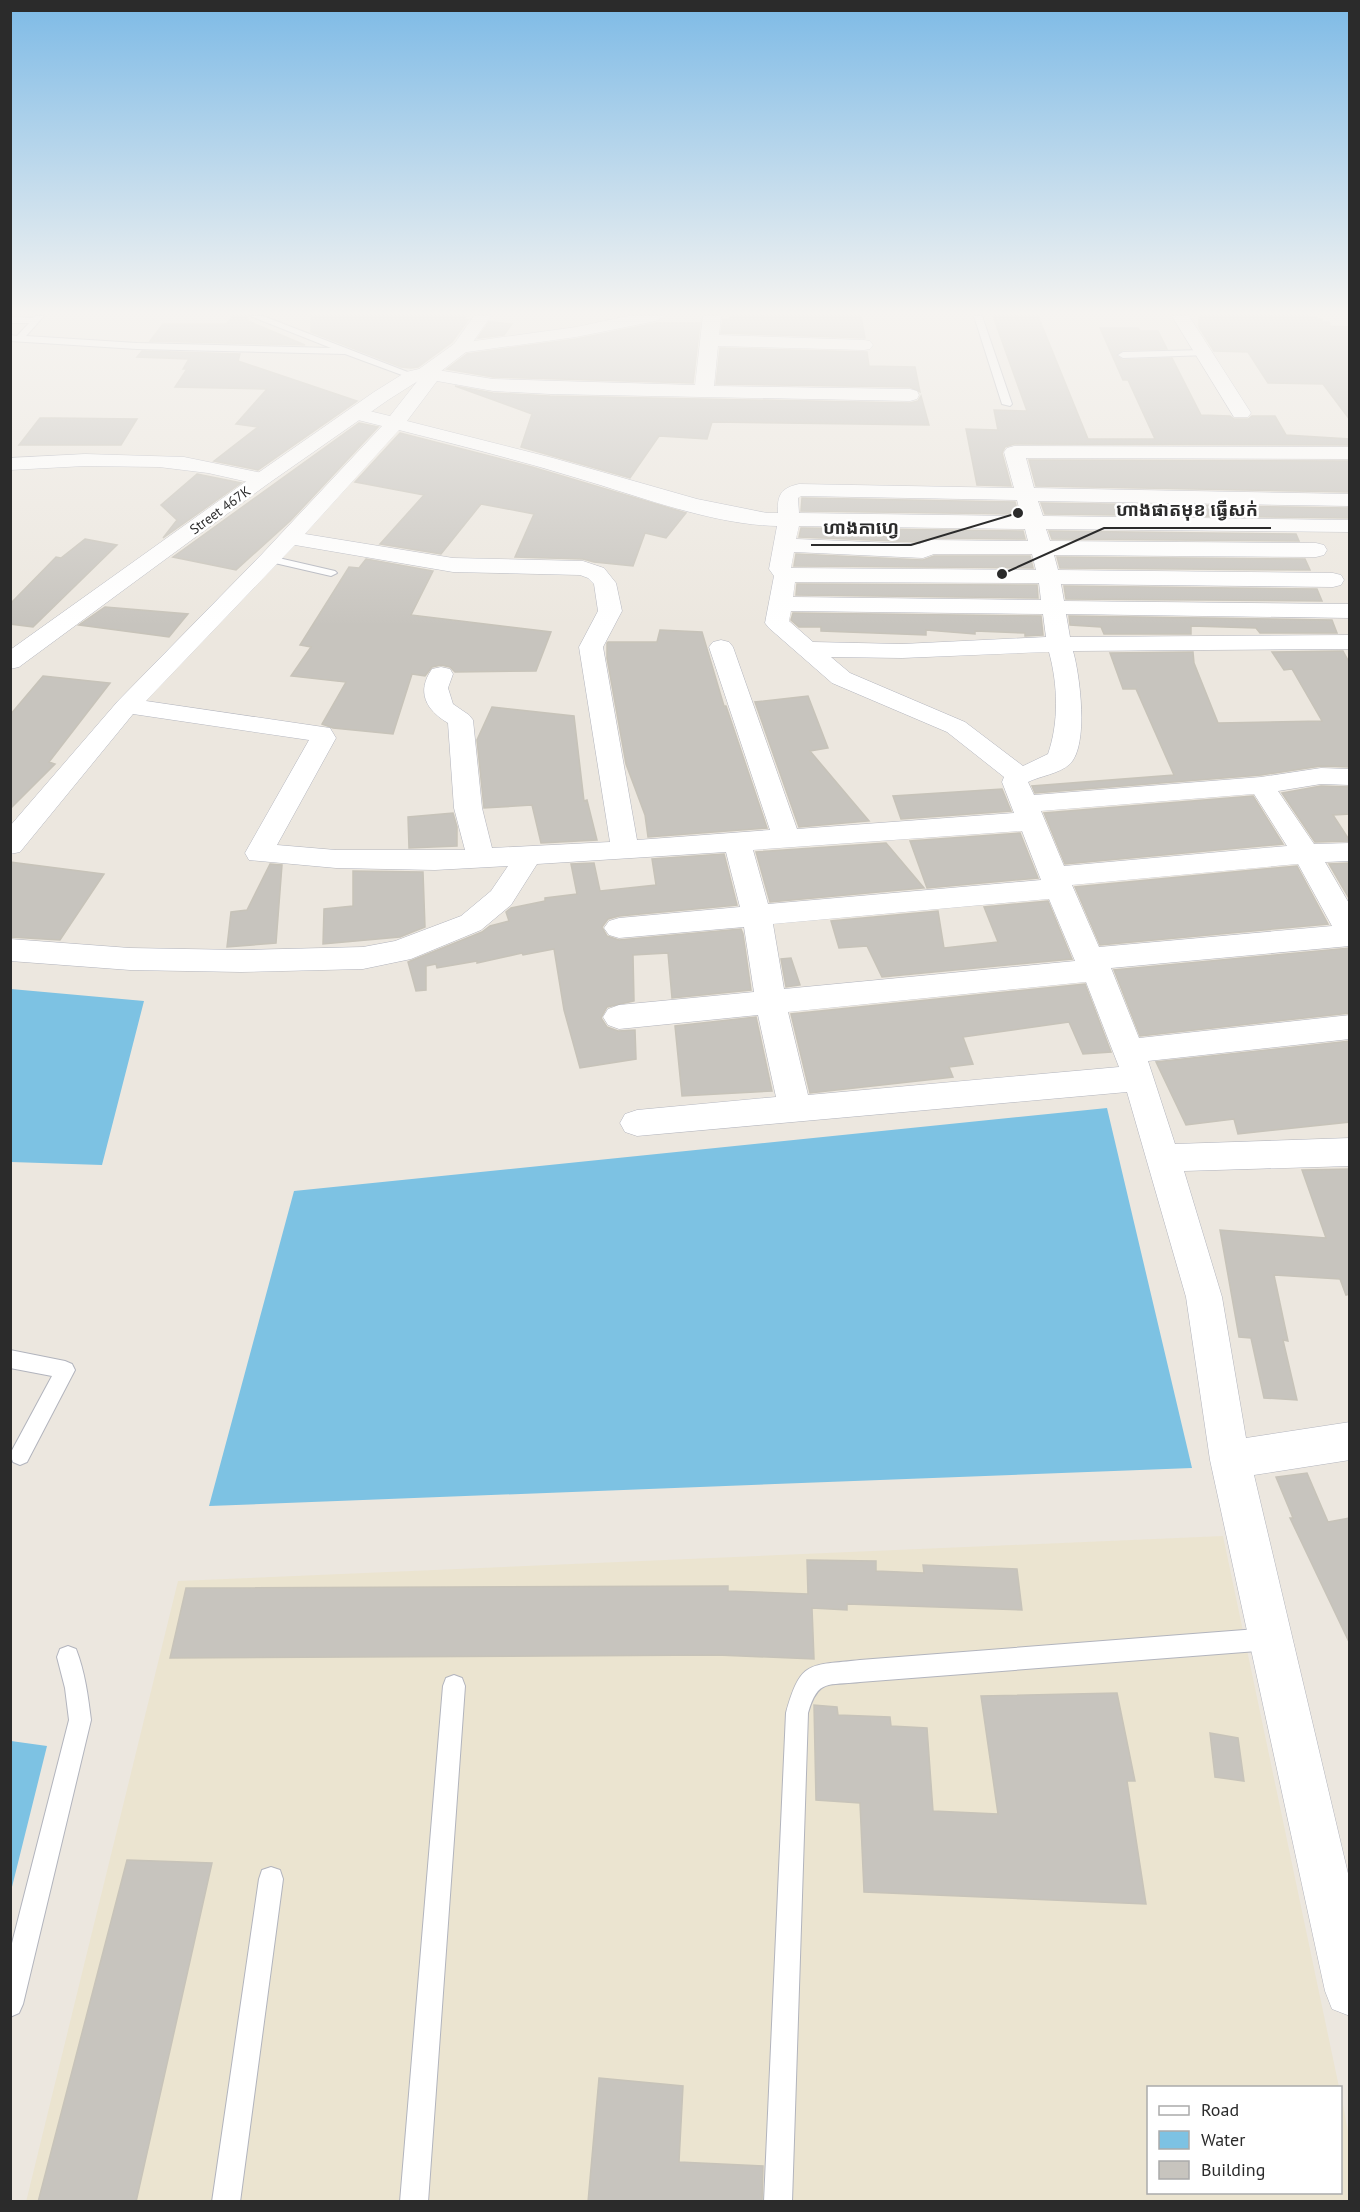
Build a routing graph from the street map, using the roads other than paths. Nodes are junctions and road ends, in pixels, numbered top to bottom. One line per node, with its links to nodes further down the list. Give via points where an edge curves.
1 (349, 419): 10 (street, Street 467K)
2 (379, 419): 4 (street)
3 (398, 419): 4 (street)
4 (395, 423): 14 (street, via 705,508); 18 (street)
5 (1261, 452): 6 (street); 8 (street, via 1016,451); 12 (street)
6 (1350, 453)
7 (10, 464): 10 (street, via 94,459 151,461 208,467)
8 (1019, 470): 9 (street); 11 (street)
9 (1100, 472)
10 (262, 479): 34 (street, Street 467K)
11 (1026, 496): 12 (street); 14 (street, via 799,490 788,498); 15 (street)
12 (1287, 500): 13 (street); 16 (street)
13 (1350, 500)
14 (789, 520): 15 (street); 19 (street)
15 (1034, 523): 16 (street); 20 (street)
16 (1303, 526): 17 (street); 21 (street)
17 (1350, 526)
18 (290, 538): 22 (street); 44 (street, via 453,565 583,568 596,573 605,583 610,612 591,647)
19 (785, 545): 20 (street, via 923,551 930,547); 24 (street, via 780,569)
20 (1042, 550): 21 (street); 25 (street)
21 (1317, 550): 26 (street)
22 (270, 559): 23 (lane); 36 (street)
23 (331, 573)
24 (785, 575): 25 (street); 27 (street)
25 (1049, 577): 26 (street); 28 (street)
26 (1333, 580): 29 (street)
27 (780, 604): 28 (street); 33 (street, via 777,623)
28 (1054, 608): 29 (street); 31 (street)
29 (1350, 611)
30 (1350, 642): 31 (street)
31 (1059, 644): 33 (street, via 902,651); 37 (street, via 1066,669 1069,729 1060,759)
32 (721, 647): 41 (street)
33 (808, 649): 37 (street, via 841,678 956,727)
34 (10, 662)
35 (441, 674): 48 (street, via 436,688 441,708 459,720 468,808)
36 (127, 706): 43 (street); 48 (street, via 321,734 323,738 260,853 358,859)
37 (1018, 775): 40 (street, via 1015,782)
38 (1350, 777): 39 (street, via 1321,776)
39 (1261, 785): 40 (street); 46 (street)
40 (1028, 812): 41 (street); 49 (street)
41 (786, 837): 42 (street)
42 (738, 841): 44 (street); 50 (street)
43 (10, 845)
44 (625, 850): 47 (street)
45 (1350, 852): 46 (street)
46 (1306, 854): 49 (street); 52 (street)
47 (527, 856): 48 (street); 53 (street, via 501,898 471,923 400,951 363,958 130,959)
48 (481, 859)
49 (1056, 882): 50 (street); 54 (street)
50 (757, 917): 51 (street); 55 (street)
51 (619, 928)
52 (1350, 933): 54 (street)
53 (10, 950)
54 (1093, 965): 55 (street); 58 (street)
55 (771, 1004): 56 (street); 59 (street)
56 (619, 1017)
57 (1350, 1027): 58 (street)
58 (1134, 1064): 59 (street); 62 (street)
59 (795, 1109): 60 (street)
60 (638, 1123)
61 (1350, 1152): 62 (street)
62 (1161, 1158): 66 (street, via 1204,1297)
63 (10, 1359): 65 (lane, via 65,1370)
64 (1350, 1441): 66 (street)
65 (20, 1455)
66 (1230, 1460): 67 (street)
67 (1271, 1639): 71 (street); 76 (lane, via 860,1671 816,1676 804,1688 797,1713)
68 (68, 1657): 73 (lane, via 80,1720)
69 (454, 1686): 75 (lane)
70 (271, 1879): 74 (lane)
71 (1344, 1944): 72 (street)
72 (1350, 1991)
73 (10, 2004)
74 (226, 2202)
75 (414, 2202)
76 (778, 2202)

